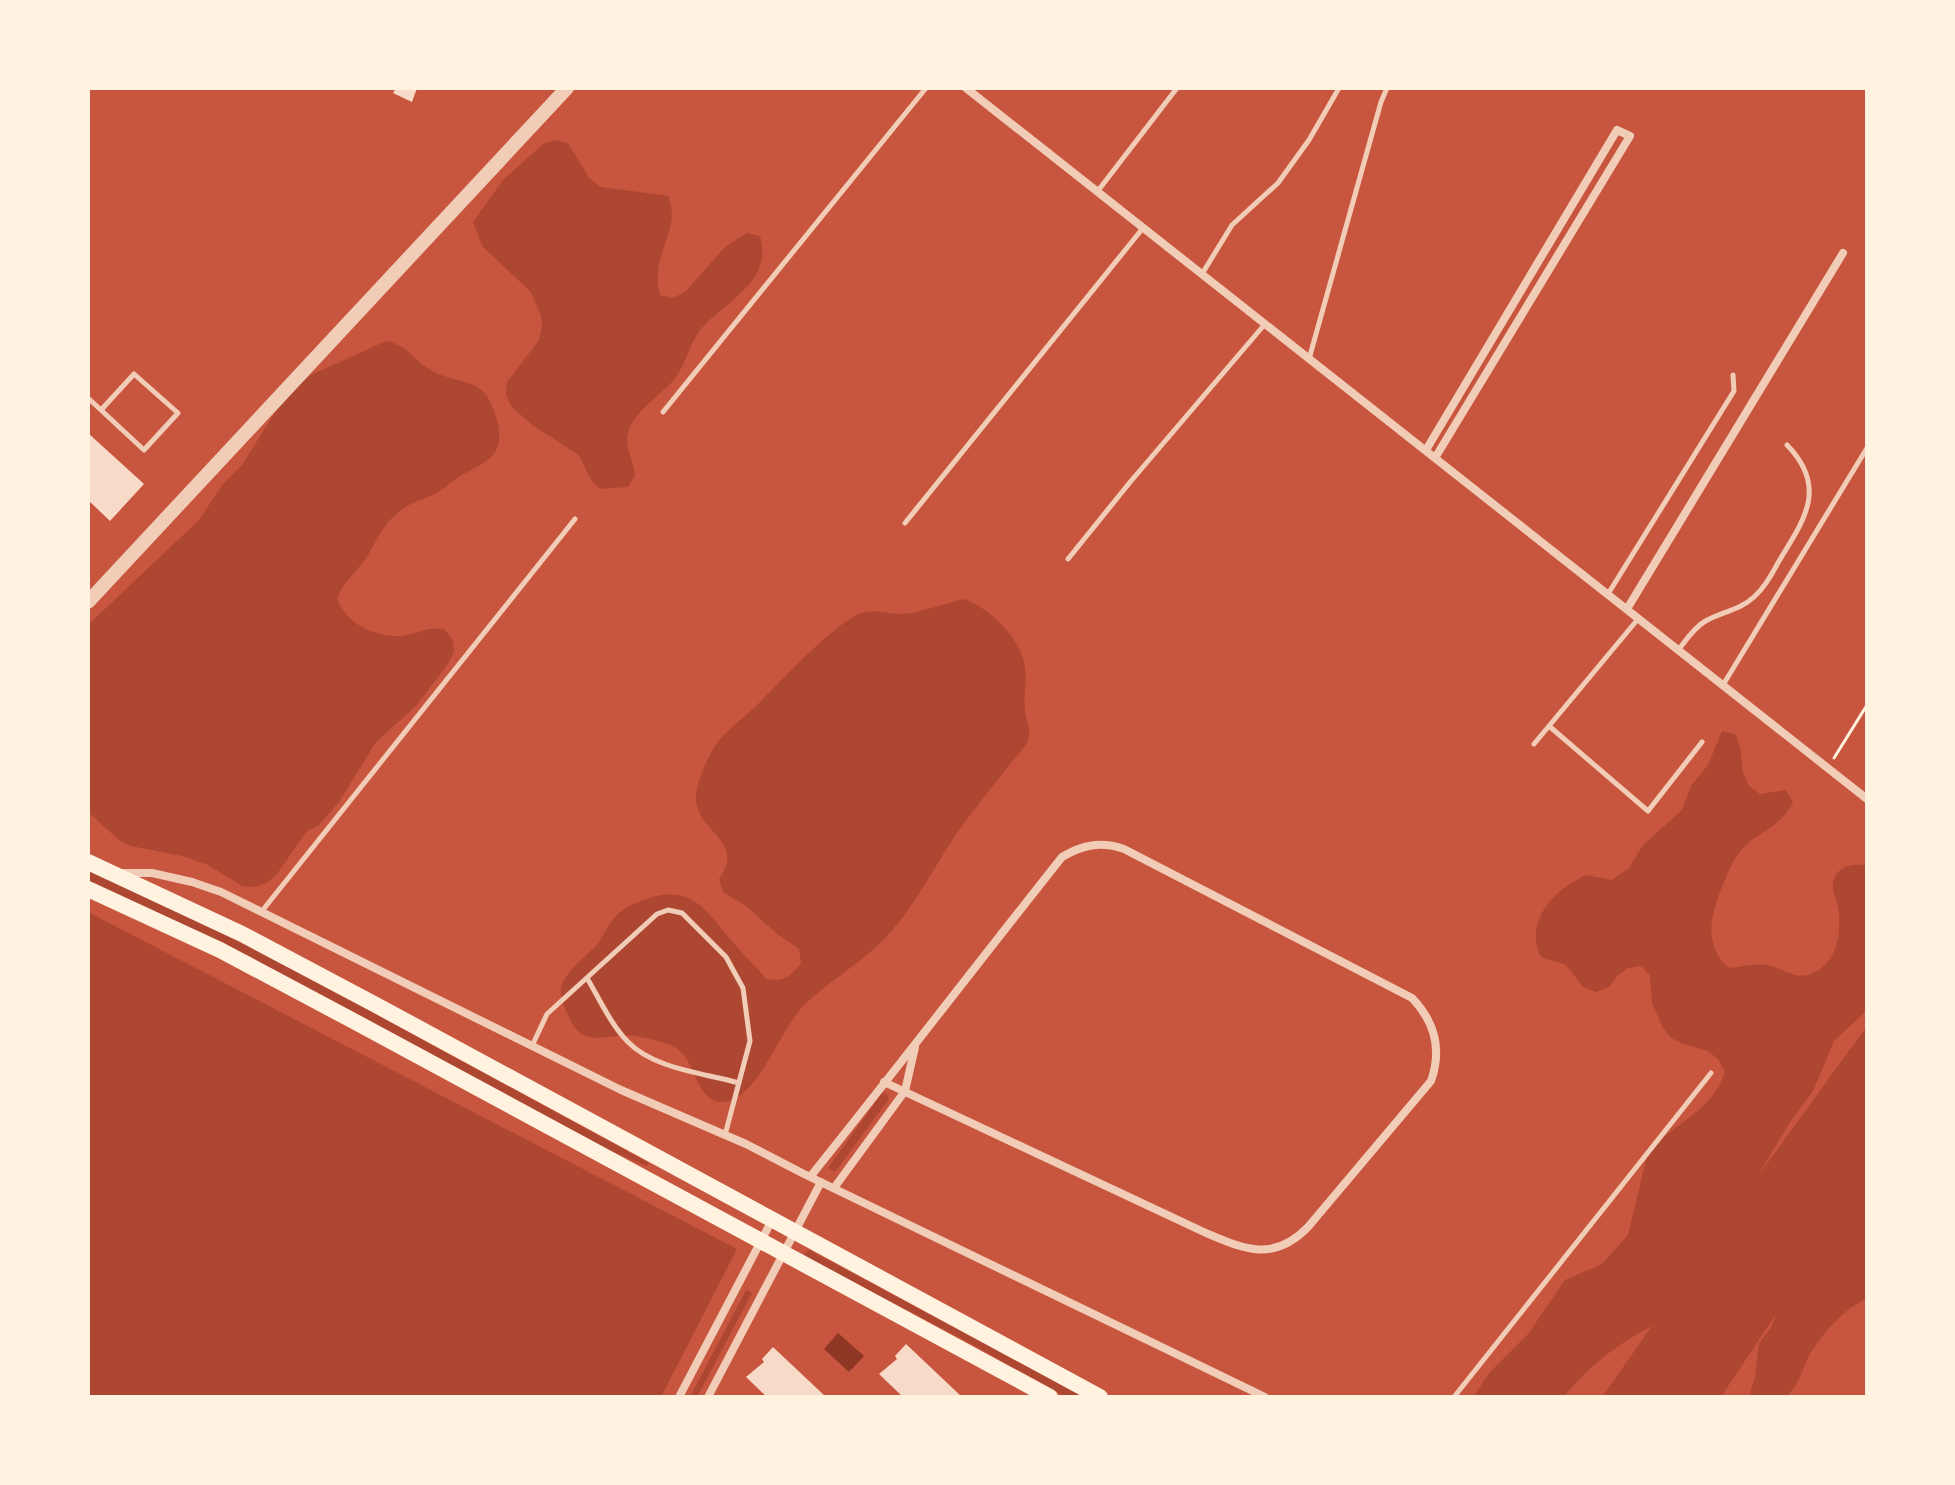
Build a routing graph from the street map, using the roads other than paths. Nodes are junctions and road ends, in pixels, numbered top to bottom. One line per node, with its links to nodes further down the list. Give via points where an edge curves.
1 (567, 88): 25 (street)
2 (926, 88): 16 (lane)
3 (1177, 88): 7 (lane)
4 (1339, 88): 10 (lane, via 1278,183 1232,225)
5 (1387, 88): 12 (lane)
6 (971, 89): 7 (street)
7 (1097, 192): 8 (street)
8 (1143, 228): 10 (street); 22 (lane)
9 (1843, 253): 26 (street)
10 (1202, 274): 11 (street)
11 (1265, 324): 12 (street); 23 (lane)
12 (1309, 359): 19 (street)
13 (1733, 375): 24 (lane, via 1734,391)
14 (88, 398): 15 (lane)
15 (101, 410): 15 (lane, via 144,450 178,413 134,374)
16 (663, 412)
17 (1787, 445): 28 (lane, via 1807,476 1805,518 1755,596 1704,622)
18 (1867, 448): 29 (lane)
19 (1426, 450): 20 (street); 20 (street, via 1617,130 1630,136)
20 (1435, 458): 24 (street)
21 (575, 519): 37 (lane)
22 (905, 523)
23 (1068, 559)
24 (1608, 595): 26 (street)
25 (88, 602)
26 (1627, 609): 27 (street)
27 (1638, 619): 28 (street); 30 (lane)
28 (1678, 650): 29 (street)
29 (1723, 686): 33 (street)
30 (1549, 726): 31 (lane, via 1648,811); 32 (lane)
31 (1702, 742)
32 (1534, 744)
33 (1867, 799)
34 (88, 862): 35 (main road)
35 (114, 873): 37 (street, via 152,873 192,882); 49 (main road, via 350,990)
36 (88, 889): 51 (main road, via 220,950)
37 (262, 911): 40 (street)
38 (587, 978): 40 (lane, via 547,1014); 43 (lane, via 626,1040 638,1050 658,1061); 43 (lane, via 657,914 682,913 726,957 743,988 750,1041)
39 (916, 1042): 42 (street); 44 (street); 44 (street, via 1062,857 1097,844 1124,849 1412,998 1428,1018 1437,1051 1431,1081 1308,1227 1290,1242 1266,1250 1240,1248)
40 (532, 1046): 45 (street)
41 (1711, 1073): 58 (lane)
42 (884, 1082): 44 (street); 46 (street)
43 (739, 1083): 45 (lane)
44 (905, 1091): 48 (street)
45 (725, 1135): 46 (street)
46 (810, 1177): 47 (street)
47 (821, 1182): 48 (street); 50 (street)
48 (834, 1188): 57 (street)
49 (772, 1220): 50 (main road); 51 (street)
50 (794, 1233): 52 (street); 56 (main road)
51 (760, 1242): 52 (main road); 53 (street)
52 (783, 1254): 54 (street); 55 (main road)
53 (679, 1397)
54 (708, 1397)
55 (1050, 1397)
56 (1100, 1397)
57 (1265, 1397)
58 (1454, 1397)

